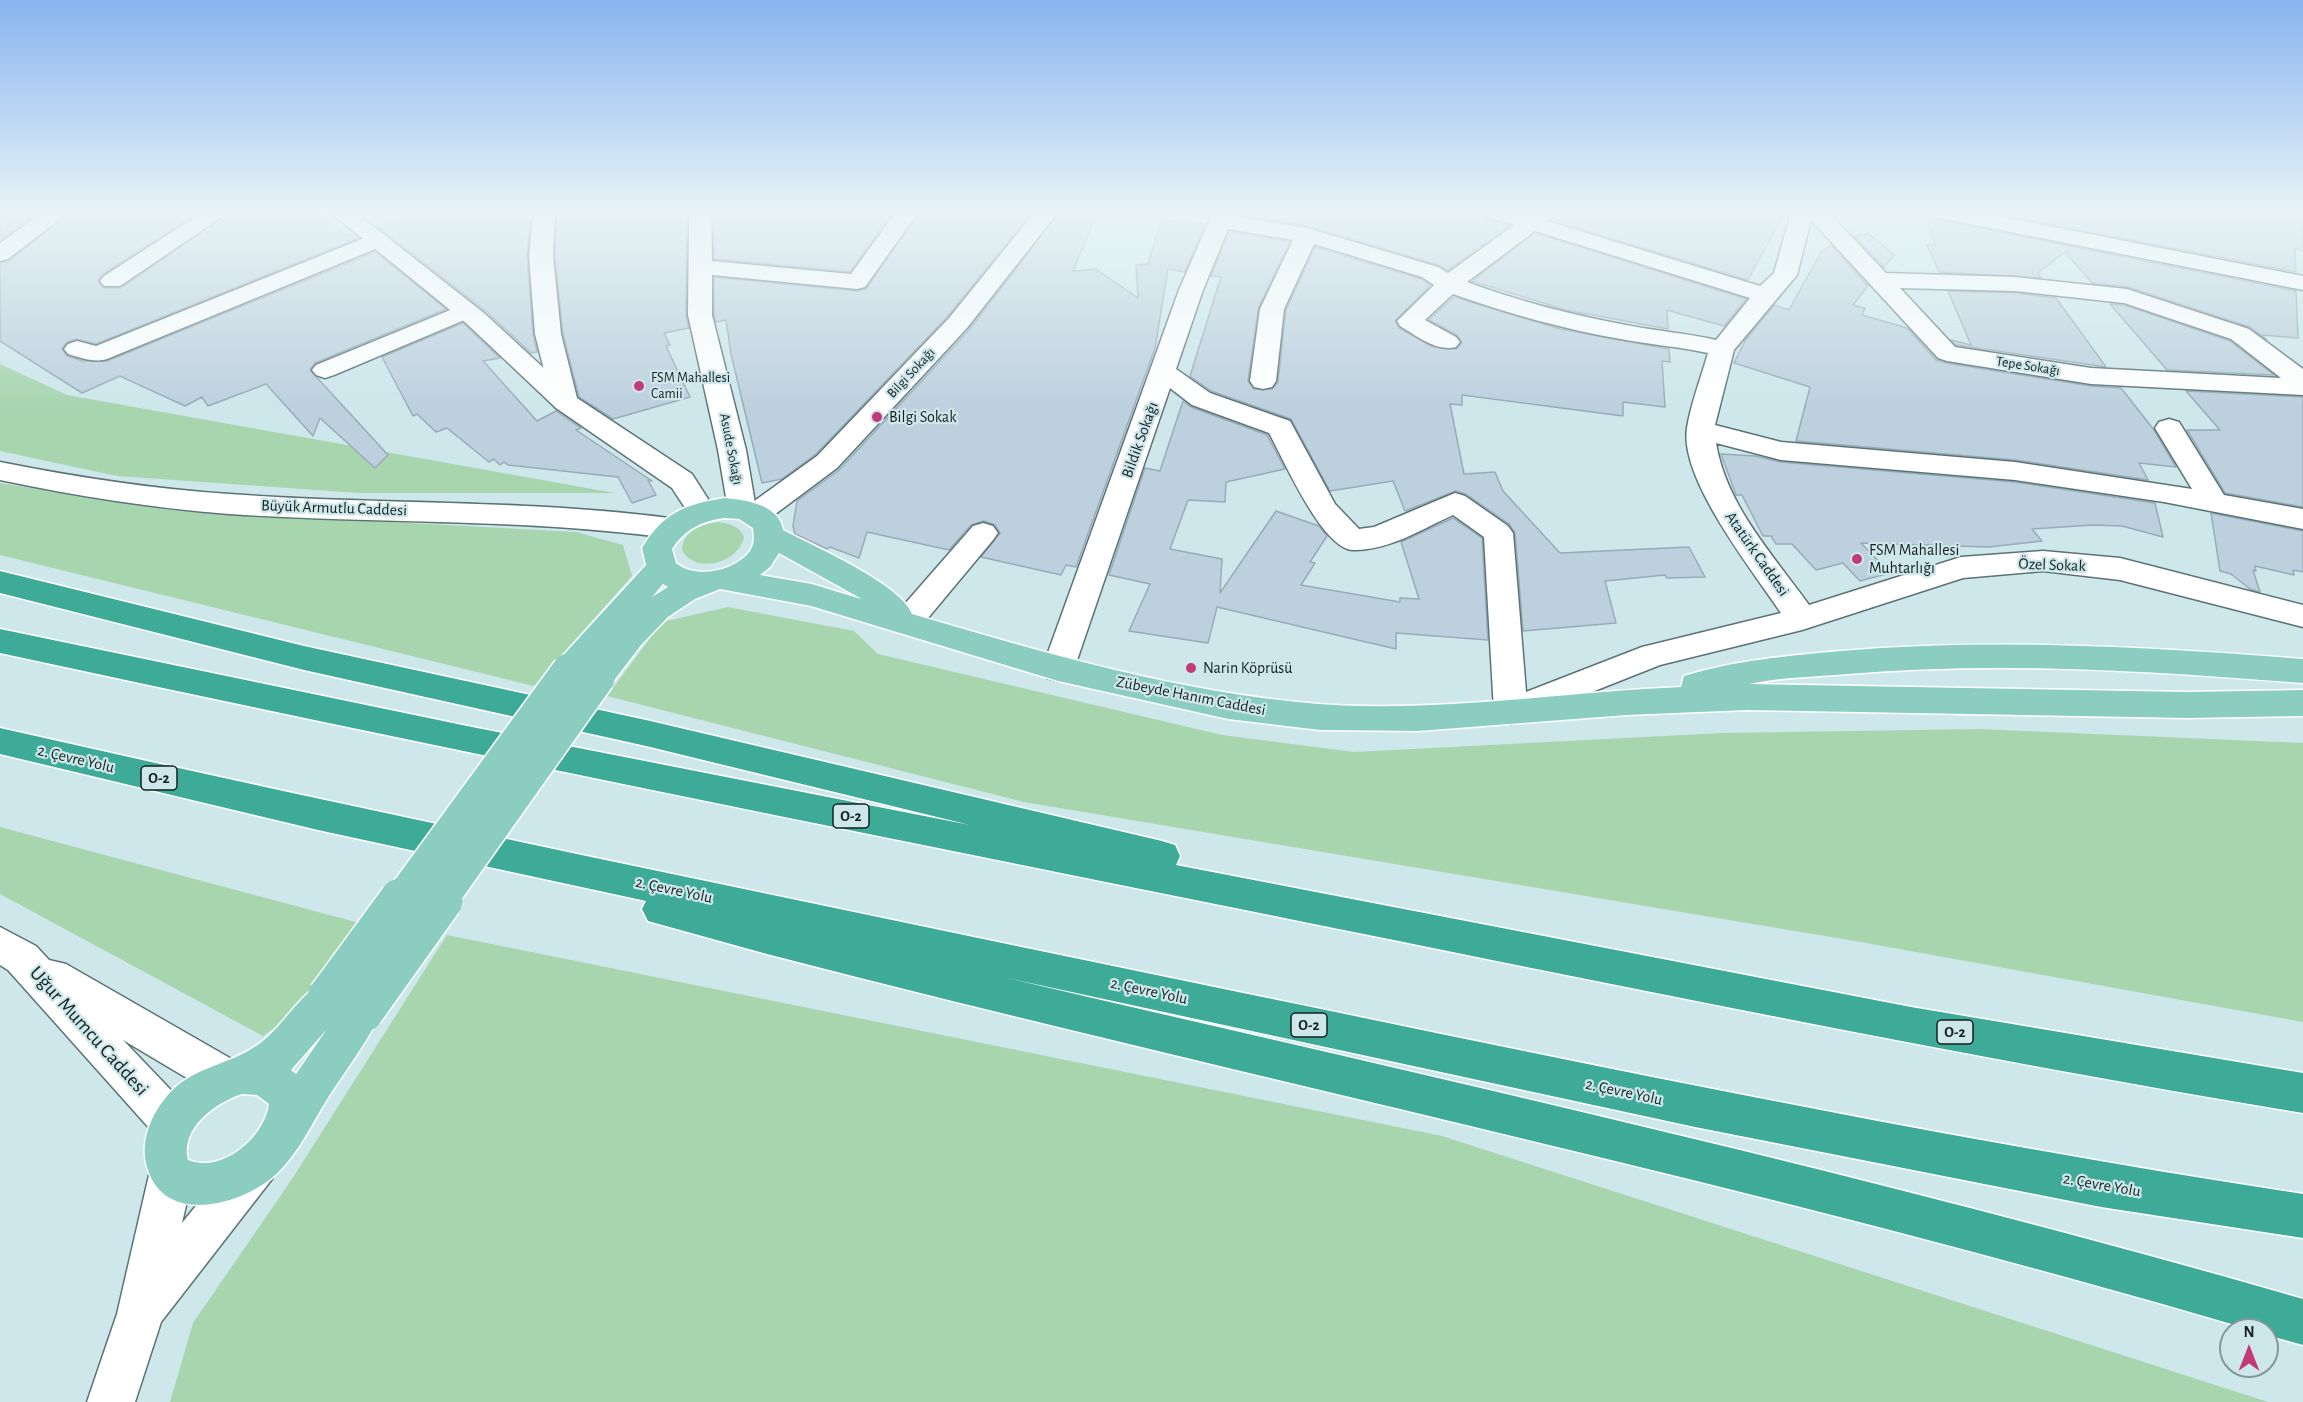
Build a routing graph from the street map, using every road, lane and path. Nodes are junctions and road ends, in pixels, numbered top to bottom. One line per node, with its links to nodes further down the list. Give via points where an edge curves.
1 (117, 277): 18 (street)
2 (285, 277): 24 (street, via 98,354)
3 (423, 277): 22 (street)
4 (543, 277): 31 (street, via 548,334)
5 (698, 277): 38 (street, Asude Sokağı, via 700,315 732,450)
6 (809, 277): 7 (street, via 857,282)
7 (860, 277)
8 (995, 277): 38 (street, Bilgi Sokağı, via 958,323 827,462)
9 (1196, 277): 27 (street, Bildik Sokağı)
10 (1287, 277): 28 (street, via 1272,309)
11 (1439, 277): 20 (street)
12 (1458, 277): 20 (street)
13 (1714, 277): 21 (street)
14 (1783, 277): 21 (street, Atatürk Caddesi)
15 (1877, 277): 17 (street, Tepe Sokağı)
16 (2275, 277): 19 (street)
17 (1879, 280): 29 (street, via 2015,284 2127,297 2240,334); 30 (street, Tepe Sokağı, via 1947,353 2091,376)
18 (112, 281)
19 (2303, 283)
20 (1449, 284): 23 (street, via 1409,321); 25 (street, via 1509,306 1626,333 1681,339)
21 (1765, 295): 25 (street, Atatürk Caddesi)
22 (465, 311): 26 (street); 31 (street)
23 (1448, 342)
24 (77, 349)
25 (1722, 349): 33 (street, Atatürk Caddesi)
26 (325, 370)
27 (1164, 372): 50 (street, Bildik Sokağı); 56 (street, via 1201,399 1280,427 1324,510 1352,540 1378,537 1455,503 1498,533)
28 (1263, 381)
29 (2303, 382)
30 (2303, 387)
31 (565, 402): 36 (street, via 682,481)
32 (2169, 428): 35 (street)
33 (1700, 430): 35 (street, via 1781,451 2015,471); 45 (street, Atatürk Caddesi, via 1705,462 1726,510)
34 (0, 471): 39 (street, Büyük Armutlu Caddesi, via 66,485 229,504 604,518)
35 (2214, 502): 37 (street)
36 (701, 510): 38 (main road, via 720,507); 39 (main road)
37 (2303, 519)
38 (756, 520): 43 (main road, via 767,550 757,563); 46 (main road, via 871,590)
39 (669, 528): 41 (main road, via 657,548)
40 (983, 533): 46 (street)
41 (661, 567): 43 (main road, via 686,583); 52 (main road, via 611,620)
42 (0, 582): 61 (highway, via 304,658 646,733)
43 (712, 582): 46 (main road, Zübeyde Hanım Caddesi, via 812,595); 52 (main road, via 669,601)
44 (2303, 616): 45 (street, Özel Sokak, via 2120,569 2043,561 1961,567)
45 (1802, 619): 56 (street, Atatürk Caddesi, via 1653,655)
46 (907, 622): 50 (main road, Zübeyde Hanım Caddesi)
47 (0, 641): 61 (highway, O-2, via 464,740)
48 (2303, 654): 49 (main road)
49 (2174, 661): 51 (main road); 53 (main road, via 1898,658 1754,671)
50 (1058, 669): 56 (main road, Zübeyde Hanım Caddesi, via 1228,706 1320,717 1418,718)
51 (2303, 671)
52 (584, 674): 62 (main road, bridge)
53 (1627, 702): 55 (main road, via 1747,697); 56 (main road, Zübeyde Hanım Caddesi)
54 (2303, 703): 55 (main road)
55 (2187, 705): 57 (main road)
56 (1511, 711)
57 (2303, 721)
58 (0, 741): 59 (highway, 2. Çevre Yolu / O-2)
59 (318, 815): 70 (highway, 2. Çevre Yolu / O-2, via 1695,1107 2101,1185); 72 (highway, via 835,956 1736,1168 2138,1273)
60 (11, 951): 63 (street); 67 (street, Uğur Mumcu Caddesi)
61 (1703, 985): 64 (highway, O-2)
62 (345, 1004): 63 (main road, via 278,1056); 68 (main road)
63 (240, 1076): 67 (main road, via 204,1090); 68 (main road, via 271,1077 286,1091 290,1104)
64 (2206, 1078): 65 (highway); 66 (highway, O-2)
65 (2303, 1079)
66 (2303, 1093)
67 (173, 1123): 69 (main road, via 165,1143 164,1160)
68 (269, 1148): 69 (main road, via 223,1181 203,1185 185,1182); 71 (street)
69 (171, 1174): 71 (street)
70 (2303, 1216)
71 (140, 1314): 73 (street)
72 (2303, 1322)
73 (111, 1402)

